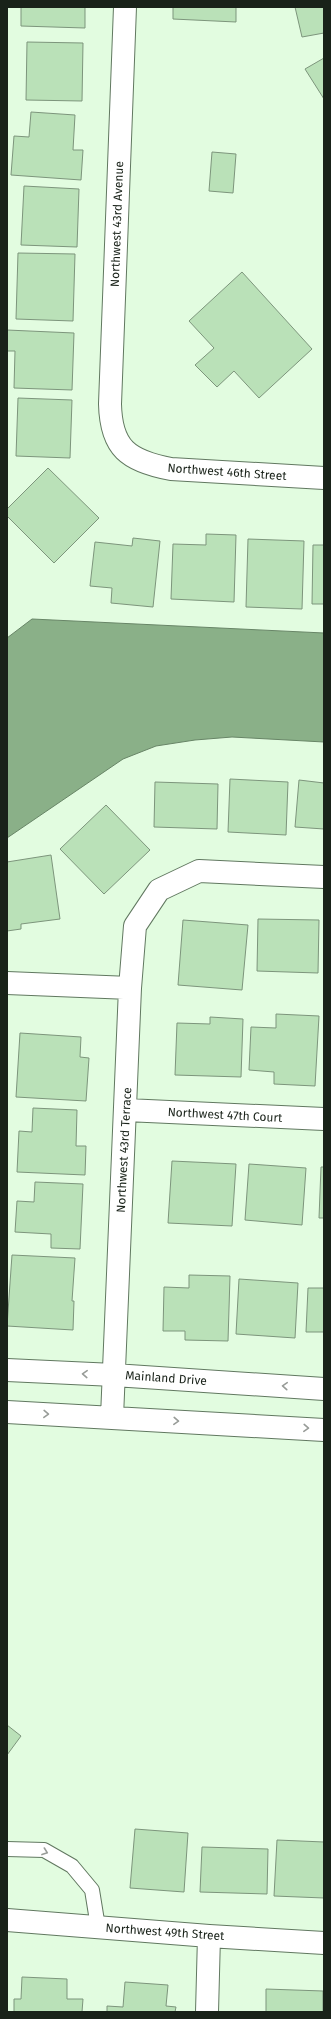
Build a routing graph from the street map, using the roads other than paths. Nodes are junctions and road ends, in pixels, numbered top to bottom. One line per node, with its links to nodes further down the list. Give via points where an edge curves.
1 (125, 7): 2 (street, Northwest 43rd Avenue, via 110,404 112,428)
2 (116, 439): 3 (street, Northwest 46th Street, via 123,449 152,466)
3 (324, 478)
4 (324, 876): 6 (street, Northwest 43rd Terrace, via 199,871 160,890 135,926)
5 (7, 983): 6 (street)
6 (130, 988): 7 (street, Northwest 43rd Terrace)
7 (126, 1110): 8 (street, Northwest 47th Court); 10 (street, Northwest 43rd Terrace)
8 (324, 1119)
9 (7, 1370): 10 (street, Mainland Drive, one-way to 9)
10 (114, 1375): 11 (street, Mainland Drive, one-way to 10); 13 (street, Northwest 43rd Terrace)
11 (324, 1389)
12 (7, 1412): 13 (street, one-way to 13)
13 (112, 1417): 14 (street, one-way to 14)
14 (324, 1430)
15 (7, 1849): 17 (lane, one-way to 17, via 44,1850 72,1866 92,1890)
16 (7, 1920): 17 (street, Northwest 49th Street)
17 (98, 1927): 18 (street, Northwest 49th Street)
18 (209, 1936): 19 (street, Northwest 49th Street); 20 (street)
19 (324, 1943)
20 (207, 2012)

